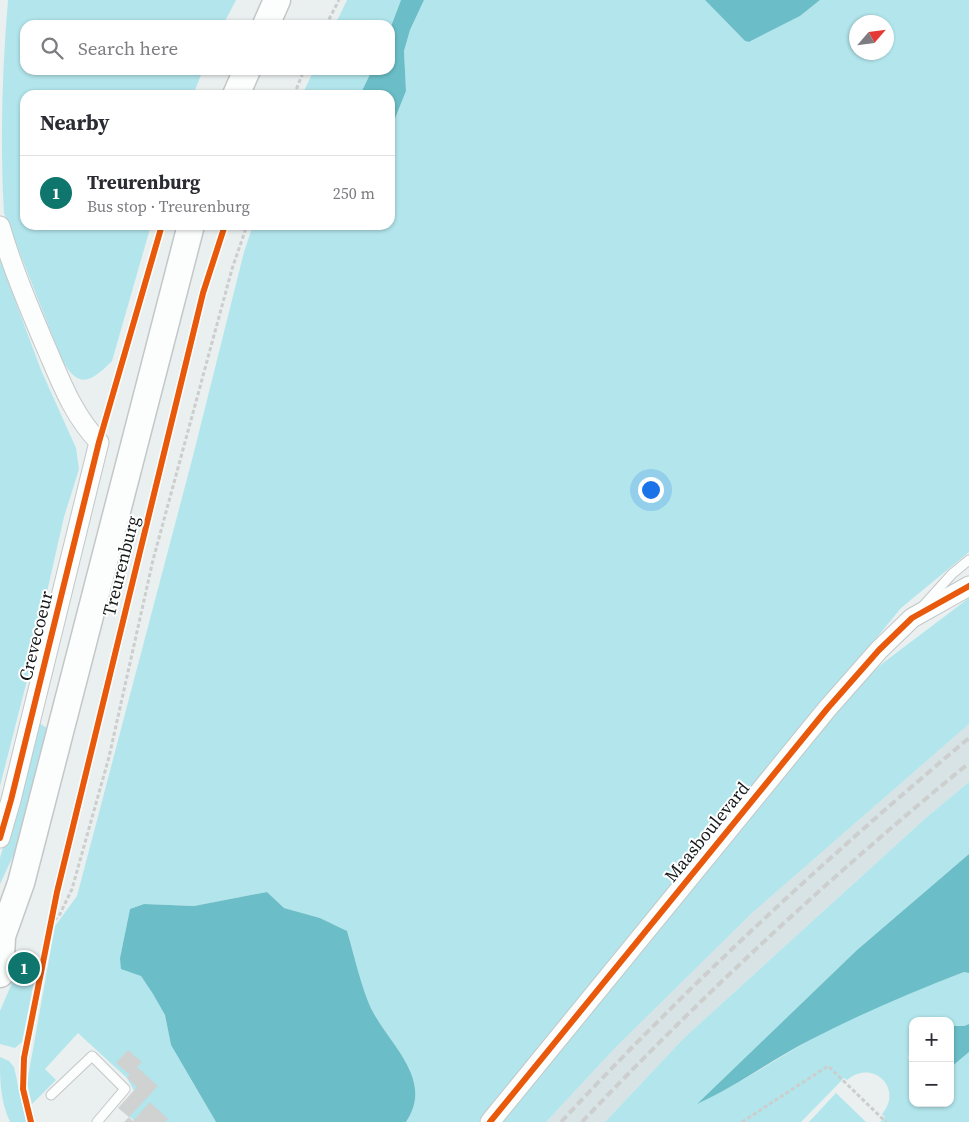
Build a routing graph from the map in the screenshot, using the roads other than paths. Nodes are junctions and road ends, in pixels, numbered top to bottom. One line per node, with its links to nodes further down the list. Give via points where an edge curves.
1 (277, 0): 2 (main road)
2 (268, 20)
3 (245, 75): 4 (main road)
4 (238, 90)
5 (0, 226): 10 (street, Crevecoeur, via 12,267 77,416 99,442)
6 (190, 230): 11 (main road, Treurenburg, via 21,883)
7 (969, 560): 9 (lane)
8 (969, 586): 9 (street, Maasboulevard)
9 (912, 618): 15 (street, Maasboulevard, via 827,709)
10 (0, 838)
11 (1, 940): 12 (main road, Treurenburg)
12 (0, 974)
13 (51, 1096): 14 (lane, via 92,1056 125,1090)
14 (97, 1122)
15 (490, 1122)

